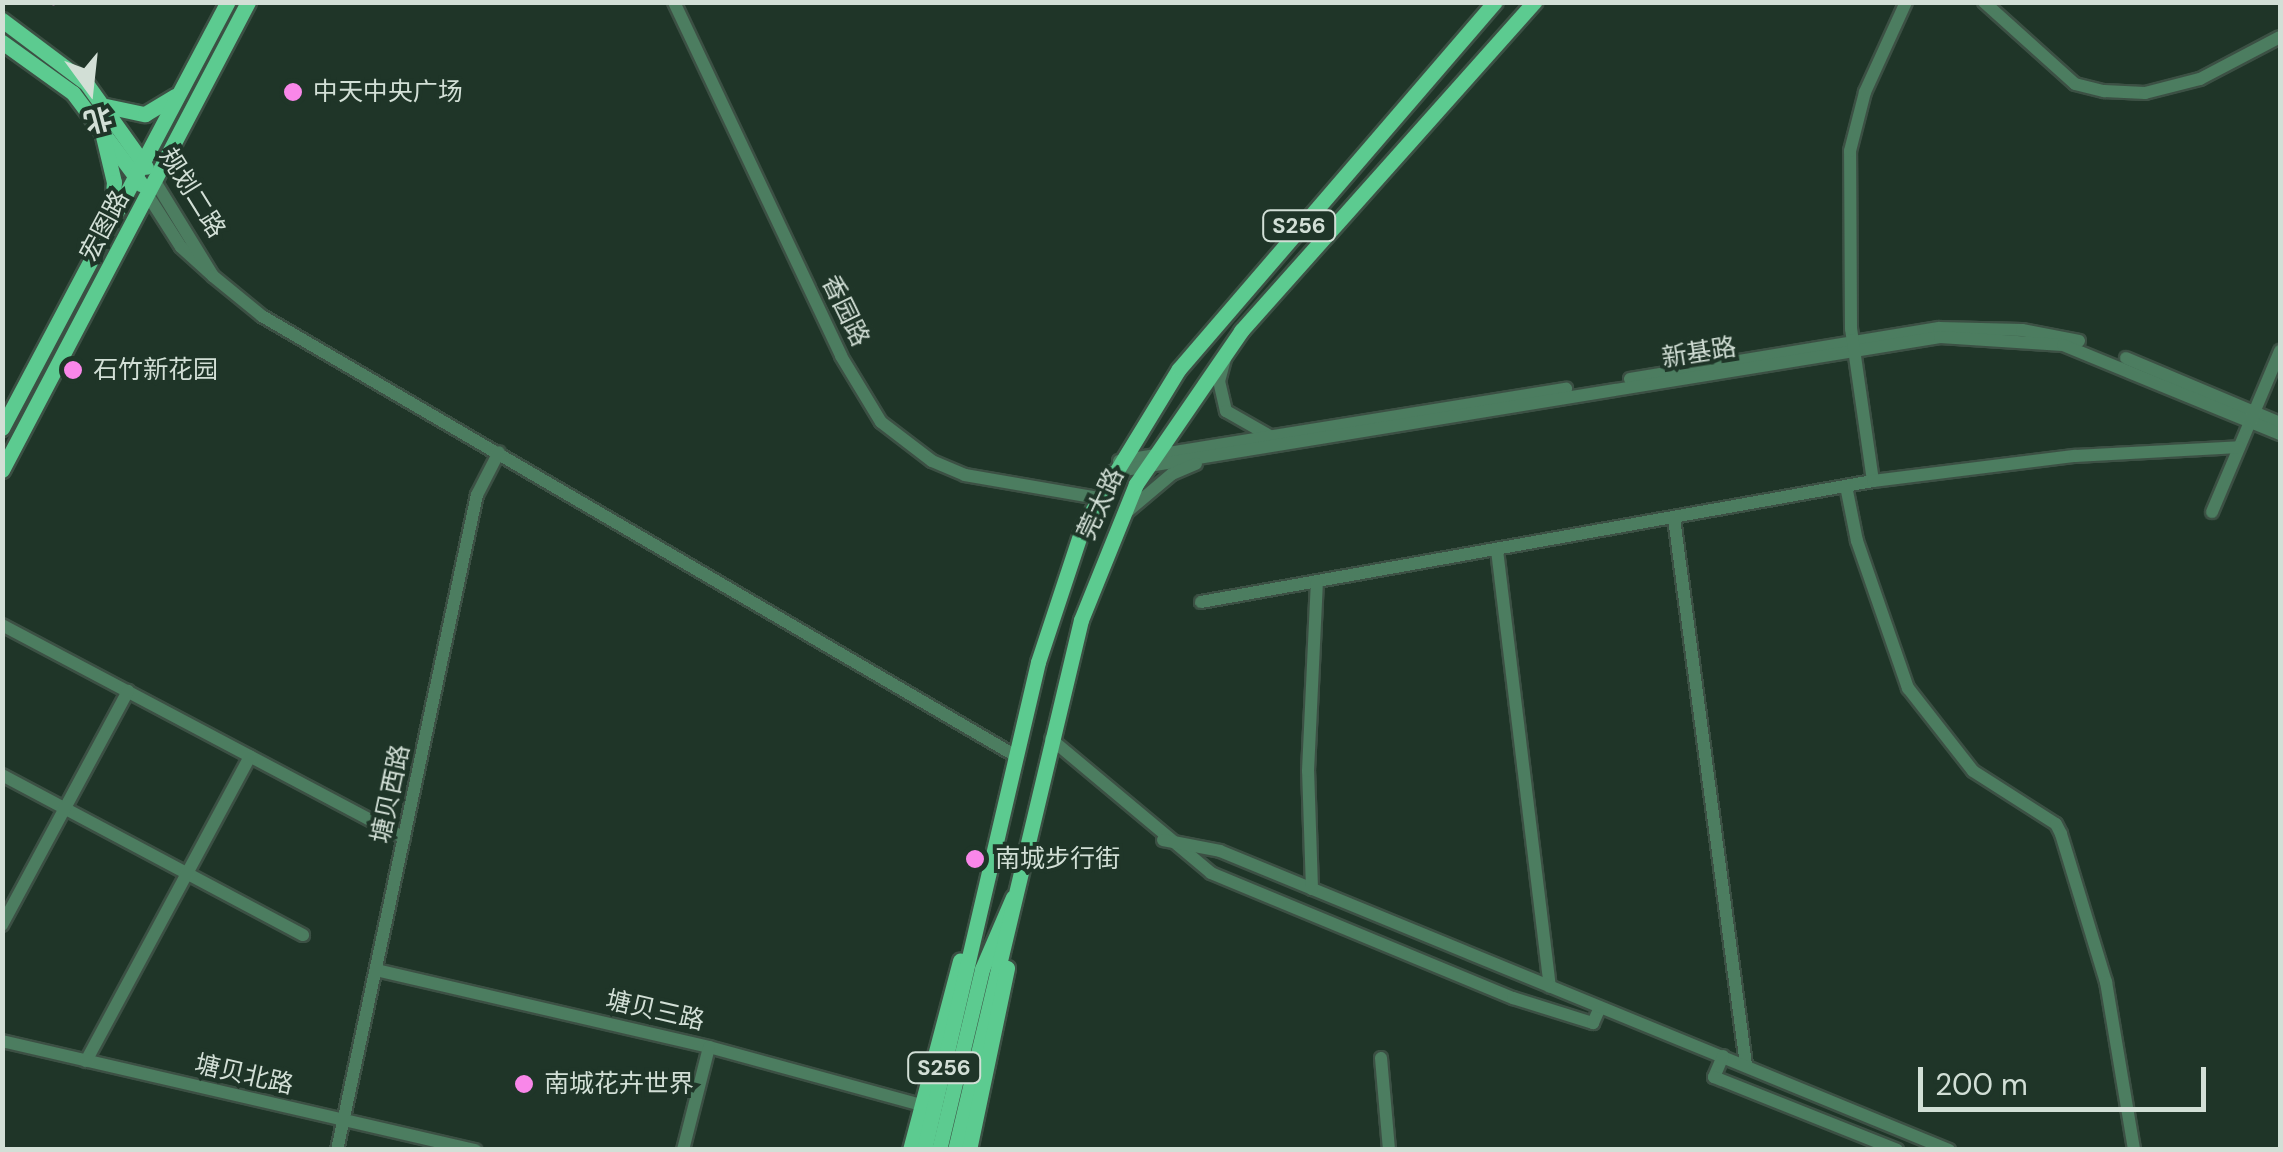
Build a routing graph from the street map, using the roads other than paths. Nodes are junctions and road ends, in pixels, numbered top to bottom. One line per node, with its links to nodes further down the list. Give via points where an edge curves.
1 (228, 2): 11 (main road, 宏图路)
2 (248, 2): 15 (main road, 宏图路)
3 (674, 2): 33 (street, 香园路, via 841,356 881,422 932,462 964,475)
4 (1494, 2): 29 (main road, 莞太路 / S256, via 1178,369)
5 (1534, 2): 18 (main road, 莞太路 / S256)
6 (1906, 2): 17 (street, via 1865,92 1850,150)
7 (1984, 2): 9 (street, via 2075,84 2104,91 2146,93 2200,79)
8 (2, 20): 12 (main road, 规划二路, via 32,37)
9 (2280, 38)
10 (2, 42): 13 (main road, via 73,93)
11 (180, 92): 12 (main road, via 145,114); 14 (main road, 宏图路)
12 (102, 104): 14 (main road, 规划二路)
13 (98, 123): 14 (main road); 16 (main road, via 114,182)
14 (140, 170): 15 (main road, 规划二路); 16 (main road, 宏图路)
15 (152, 190): 26 (street, 规划二路, via 213,276 262,316); 30 (main road, 宏图路)
16 (108, 232): 22 (main road, 宏图路)
17 (1853, 345): 20 (street, 新基路, via 1982,327 2063,336); 24 (street, 新基路); 27 (street, 新基路); 31 (street)
18 (1226, 349): 24 (street, via 1219,381 1226,411 1246,427); 28 (main road, 莞太路 / S256)
19 (2280, 351): 20 (street)
20 (2252, 416): 21 (street, 新基路); 23 (street, 新基路); 25 (street)
21 (2280, 423)
22 (2, 428)
23 (2280, 434)
24 (1277, 437): 28 (street, 新基路)
25 (2239, 447): 31 (street, via 2075,456); 34 (street)
26 (499, 452): 44 (street, 规划二路); 47 (street, 塘贝西路, via 478,495)
27 (1212, 457): 28 (street, 新基路); 36 (street, via 1172,474)
28 (1149, 462): 29 (street, 新基路); 36 (main road, 莞太路 / S256)
29 (1115, 466): 33 (main road, 莞太路 / S256)
30 (2, 470)
31 (1874, 480): 32 (street)
32 (1846, 486): 35 (street); 80 (street, via 1857,541 1908,688 1972,771 2056,824 2061,834 2106,982)
33 (1098, 498): 44 (main road, 莞太路 / S256, via 1054,606)
34 (2212, 512)
35 (1674, 518): 37 (street); 66 (street)
36 (1120, 520): 42 (main road, 莞太路 / S256, via 1081,620)
37 (1497, 550): 38 (street); 59 (street)
38 (1317, 582): 39 (street); 52 (street, via 1308,771)
39 (1202, 602)
40 (2, 624): 41 (street)
41 (128, 691): 43 (street); 46 (street)
42 (1051, 739): 48 (street); 51 (main road, 莞太路 / S256)
43 (250, 756): 47 (street); 49 (street)
44 (1016, 756): 50 (main road, 莞太路 / S256)
45 (2, 775): 46 (street)
46 (66, 808): 49 (street); 54 (street)
47 (404, 838): 58 (street, 塘贝西路)
48 (1163, 840): 52 (street, via 1220,852); 60 (street, via 1211,874 1513,998 1594,1023)
49 (187, 873): 56 (street); 65 (street)
50 (986, 881): 53 (main road, 莞太路 / S256); 57 (main road)
51 (1017, 889): 55 (main road, 莞太路 / S256); 57 (main road)
52 (1312, 889): 59 (street)
53 (974, 924): 67 (main road); 73 (main road, 莞太路 / S256)
54 (2, 925)
55 (1011, 932): 75 (main road, 莞太路 / S256); 76 (main road, via 998,1032)
56 (303, 934)
57 (982, 969): 74 (main road)
58 (376, 970): 62 (street, 塘贝三路); 68 (street, 塘贝西路)
59 (1550, 987): 60 (street)
60 (1600, 1006): 63 (street)
61 (2, 1041): 65 (street, 塘贝北路)
62 (709, 1047): 67 (street, 塘贝三路); 71 (street)
63 (1723, 1056): 66 (street); 78 (street, via 1714,1078)
64 (1381, 1058): 77 (street)
65 (86, 1061): 68 (street, 塘贝北路)
66 (1746, 1065): 79 (street)
67 (921, 1106): 72 (main road)
68 (344, 1121): 69 (street, 塘贝西路); 70 (street, 塘贝北路)
69 (337, 1150)
70 (476, 1150)
71 (683, 1150)
72 (910, 1150)
73 (924, 1150)
74 (938, 1150)
75 (954, 1150)
76 (969, 1150)
77 (1389, 1150)
78 (1897, 1150)
79 (1949, 1150)
80 (2134, 1150)

